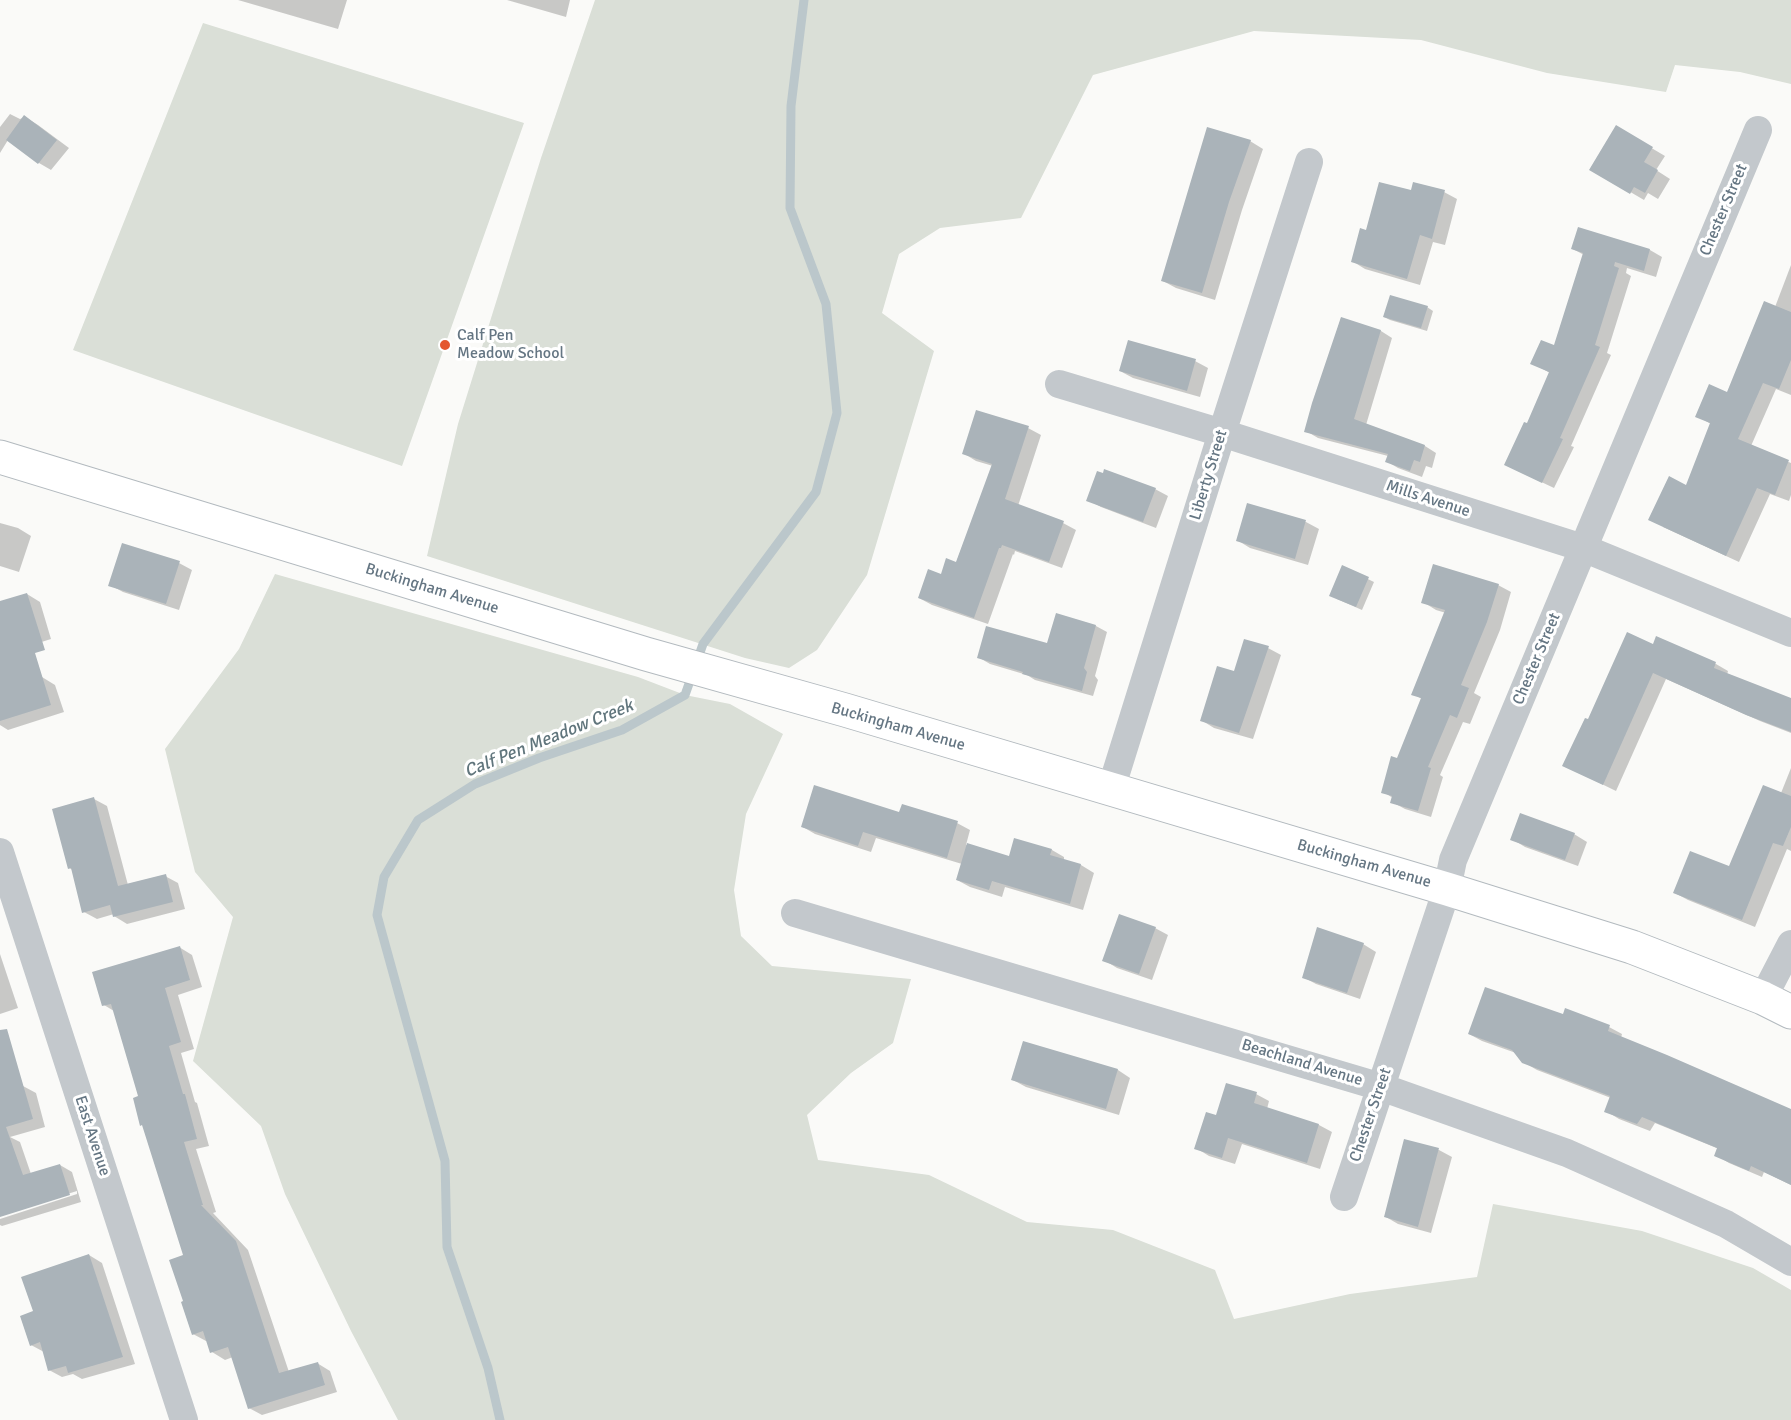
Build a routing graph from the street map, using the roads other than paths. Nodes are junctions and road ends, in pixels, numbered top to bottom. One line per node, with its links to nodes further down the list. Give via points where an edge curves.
1 (1758, 130): 6 (street, Chester Street)
2 (1309, 162): 4 (street, Liberty Street)
3 (1059, 384): 4 (street, Mills Avenue)
4 (1222, 433): 6 (street, Mills Avenue); 8 (street, Liberty Street)
5 (0, 457): 8 (main road, Buckingham Avenue, via 646,654)
6 (1583, 548): 7 (street, Mills Avenue); 10 (street, Chester Street, via 1453,860)
7 (1791, 633)
8 (1111, 789): 10 (main road, Buckingham Avenue)
9 (0, 852): 17 (street, East Avenue)
10 (1447, 889): 13 (main road, Buckingham Avenue, via 1632,947); 14 (street, Chester Street)
11 (795, 913): 14 (street, Beachland Avenue)
12 (1791, 944): 13 (street)
13 (1777, 1005)
14 (1381, 1087): 15 (street, Chester Street); 16 (street, Beachland Avenue, via 1567,1153 1726,1224)
15 (1344, 1197)
16 (1791, 1262)
17 (184, 1420)

